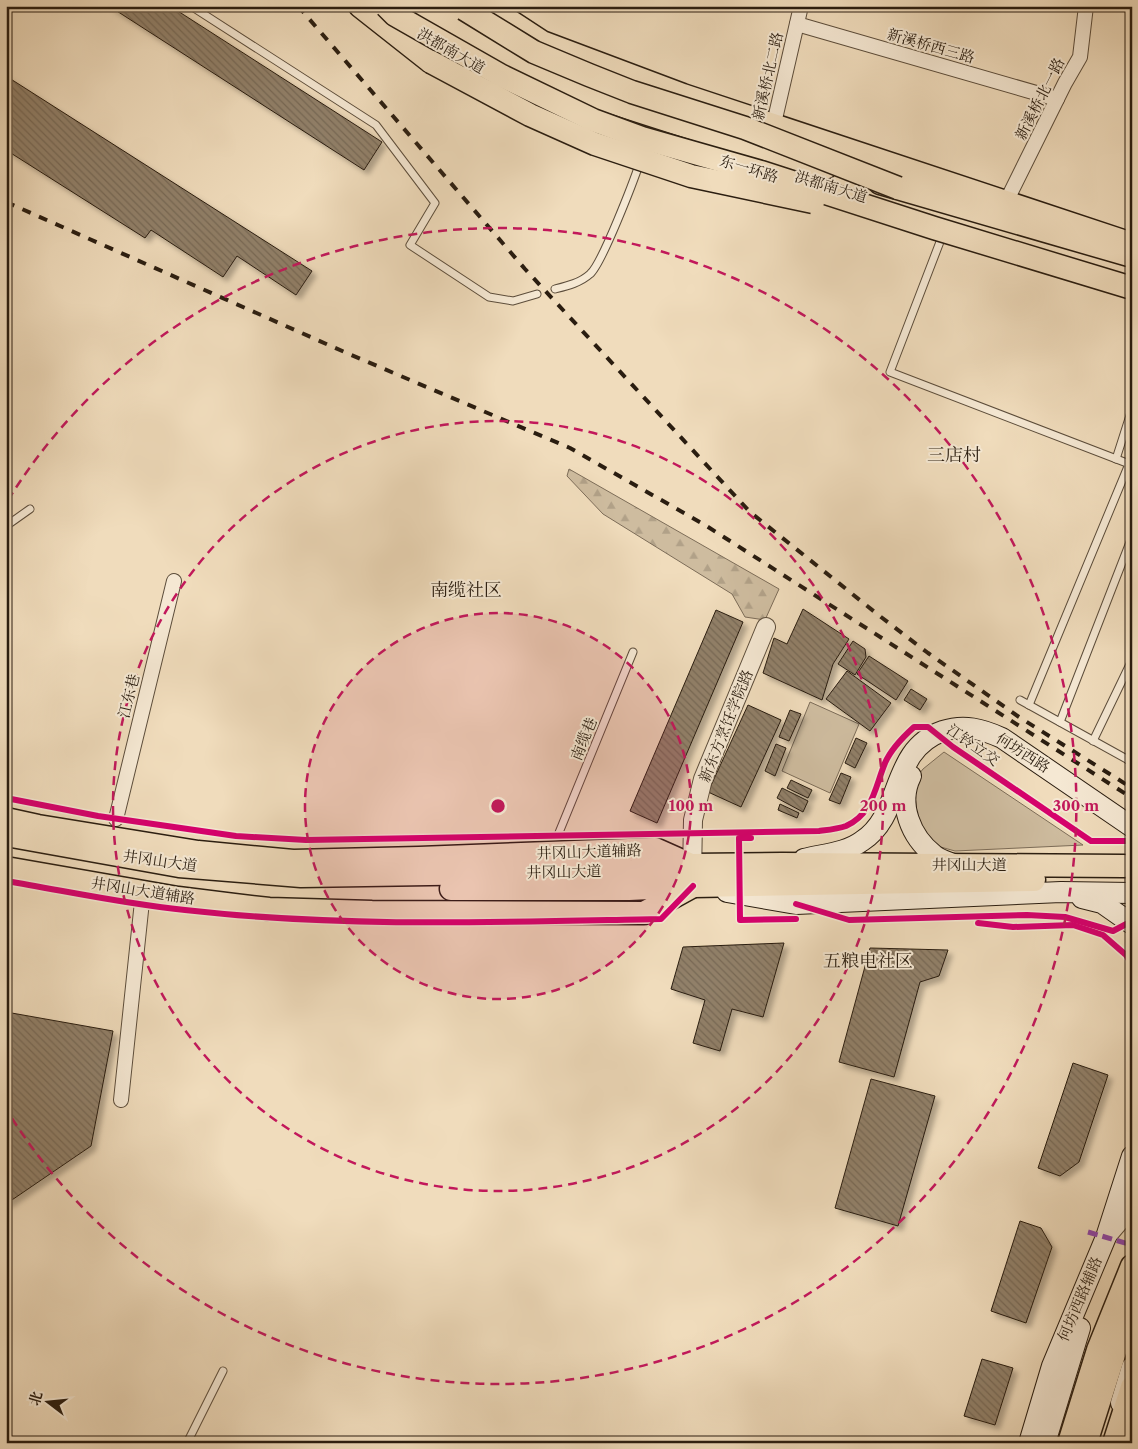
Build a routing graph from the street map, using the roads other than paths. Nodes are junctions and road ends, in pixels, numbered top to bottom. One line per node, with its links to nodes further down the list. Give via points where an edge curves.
1 (191, 6): 23 (lane, via 376,125 435,204 410,245 489,297 513,301)
2 (360, 6): 17 (main road, bridge, via 431,62 530,115 595,144 691,176)
3 (373, 6): 17 (main road, 洪都南大道, via 512,87)
4 (386, 6): 13 (main road, 东一环路, bridge, via 395,15 502,76)
5 (425, 6): 14 (main road, 东一环路, via 508,56 598,98)
6 (487, 6): 12 (main road, via 542,42)
7 (801, 6): 10 (street, 新溪桥北二路)
8 (1086, 6): 11 (street, 新溪桥北一路, via 1080,57)
9 (462, 7): 15 (main road, bridge, via 534,52 589,75 745,128)
10 (796, 24): 11 (street, 新溪桥西三路); 12 (street, 新溪桥北二路)
11 (1057, 100): 16 (street, 新溪桥北一路)
12 (774, 125): 14 (street, 新溪桥北二路); 16 (main road)
13 (642, 146): 17 (main road, 东一环路, bridge, via 761,172); 22 (lane, via 639,163 602,257 591,274 575,284)
14 (766, 152): 15 (main road, 东一环路, bridge)
15 (898, 188): 19 (main road, 东一环路)
16 (1006, 202): 18 (main road)
17 (941, 225): 20 (main road, 洪都南大道); 21 (main road, 东一环路, bridge); 25 (lane, via 890,372)
18 (1132, 244)
19 (1132, 256)
20 (1132, 278)
21 (1132, 288)
22 (555, 289)
23 (537, 294)
24 (1132, 409): 25 (lane)
25 (1116, 459): 26 (lane)
26 (1130, 465): 35 (lane)
27 (30, 509): 28 (lane)
28 (6, 526)
29 (1132, 537): 36 (lane)
30 (174, 581): 42 (street, 江东巷)
31 (766, 627): 50 (street, 新东方烹饪学院路, via 703,779 693,820)
32 (633, 652): 44 (lane, 南缆巷)
33 (1132, 660): 38 (lane)
34 (1020, 700): 35 (lane)
35 (1029, 705): 36 (lane)
36 (1060, 722): 38 (lane)
37 (934, 740): 43 (main road, 何坊西路, via 962,733 980,740); 47 (main road, 何坊西路, via 910,755 892,802 881,822 863,841 846,849); 48 (main road, 何坊西路, via 910,779 906,798 907,819 920,841 935,856)
38 (1093, 740): 40 (lane)
39 (1132, 751): 40 (lane)
40 (1130, 761)
41 (6, 819): 50 (main road, 井冈山大道辅路, via 198,852 294,861 655,849)
42 (116, 819)
43 (1127, 831)
44 (558, 835)
45 (6, 836): 50 (main road, 井冈山大道, via 179,866 300,876 633,871)
46 (6, 848): 50 (main road, 井冈山大道, via 176,879 292,890 629,889)
47 (782, 864): 48 (main road, 井冈山大道); 50 (main road, 井冈山大道)
48 (955, 865): 51 (main road, 井冈山大道)
49 (6, 868): 52 (main road, 井冈山大道辅路)
50 (692, 876): 51 (main road, 井冈山大道); 52 (main road, 井冈山大道辅路, via 644,914 269,909); 53 (main road, via 796,904)
51 (1127, 879): 53 (main road)
52 (143, 892): 55 (street)
53 (1061, 892): 54 (main road, via 1102,903)
54 (1132, 924)
55 (121, 1100)
56 (1132, 1156): 58 (main road, 何坊西路辅路)
57 (1132, 1207): 58 (street)
58 (1106, 1237): 66 (main road, 何坊西路辅路, via 1052,1366); 67 (main road)
59 (1132, 1266): 68 (main road, via 1098,1350)
60 (1132, 1297): 69 (main road)
61 (1132, 1320): 70 (main road)
62 (1132, 1367): 71 (main road)
63 (223, 1371): 65 (lane)
64 (1132, 1387): 72 (main road)
65 (186, 1443)
66 (1029, 1443)
67 (1045, 1443)
68 (1069, 1443)
69 (1086, 1443)
70 (1094, 1443)
71 (1108, 1443)
72 (1114, 1443)

